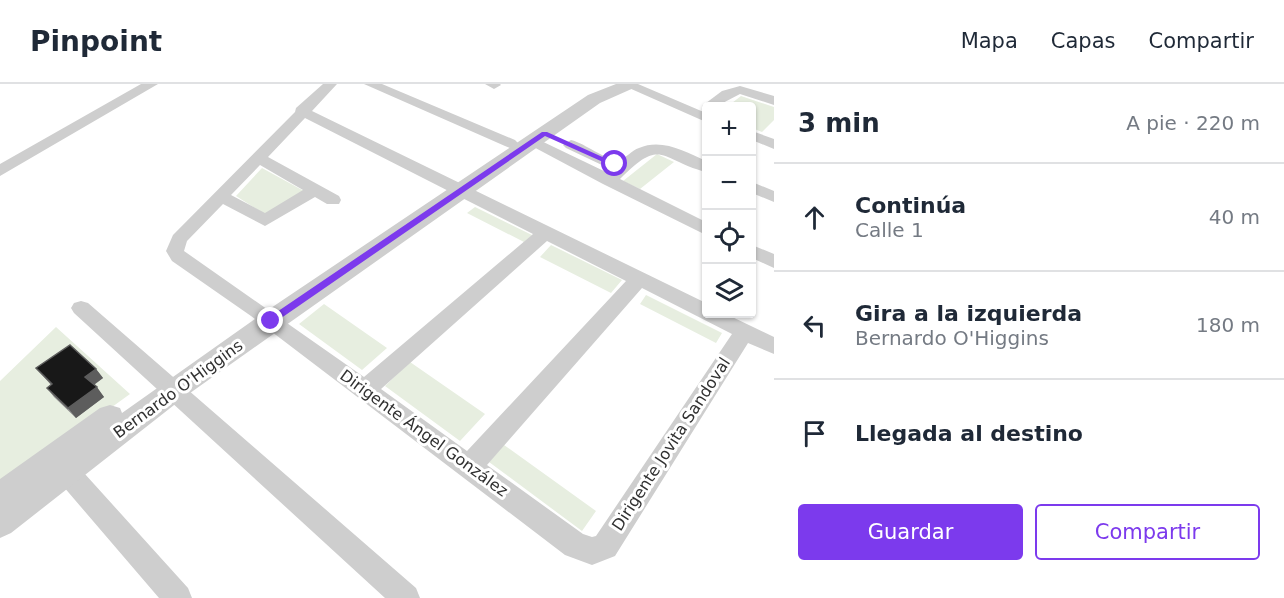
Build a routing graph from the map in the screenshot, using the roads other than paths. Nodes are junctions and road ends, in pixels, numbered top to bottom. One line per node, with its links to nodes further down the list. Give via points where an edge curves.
1 (151, 84): 18 (street)
2 (330, 84): 11 (street)
3 (371, 84): 13 (street)
4 (598, 84): 13 (street, Bernardo O'Higgins)
5 (629, 84): 10 (street); 13 (street, Bernardo O'Higgins, via 594,99)
6 (652, 84): 9 (street)
7 (774, 101): 8 (street, via 737,89 728,91)
8 (716, 102)
9 (702, 109)
10 (702, 110)
11 (301, 111): 15 (street); 20 (street)
12 (756, 137): 14 (street)
13 (529, 139): 16 (street, via 610,163); 19 (street); 20 (street, Bernardo O'Higgins)
14 (774, 144)
15 (257, 157): 22 (street); 23 (street)
16 (626, 164): 17 (street, via 644,150 654,148); 19 (street)
17 (702, 165)
18 (0, 171)
19 (609, 181): 26 (street)
20 (455, 187): 27 (street); 33 (street, Bernardo O'Higgins)
21 (756, 189): 24 (street)
22 (315, 190): 23 (street, via 265,220); 25 (street)
23 (220, 196): 33 (street, Dirigente Ángel González, via 175,248 179,256)
24 (774, 197)
25 (333, 200)
26 (702, 227)
27 (546, 232): 30 (street); 38 (street)
28 (756, 253): 29 (street)
29 (774, 262)
30 (639, 279): 32 (street); 39 (street)
31 (81, 308): 37 (street)
32 (702, 310)
33 (264, 316): 37 (street, Bernardo O'Higgins); 38 (street, Dirigente Ángel González)
34 (718, 318): 35 (street)
35 (744, 331): 36 (street); 43 (street, Dirigente Jovita Sandoval, via 605,546)
36 (774, 346)
37 (167, 385): 40 (street, Bernardo O'Higgins); 41 (street, Bernardo O'Higgins); 45 (street)
38 (365, 390): 39 (street, Dirigente Ángel González)
39 (469, 467): 43 (street, Dirigente Ángel González, via 575,545)
40 (66, 471): 42 (street, Bernardo O'Higgins); 44 (street)
41 (0, 497)
42 (0, 522)
43 (592, 551)
44 (178, 598)
45 (406, 598)

